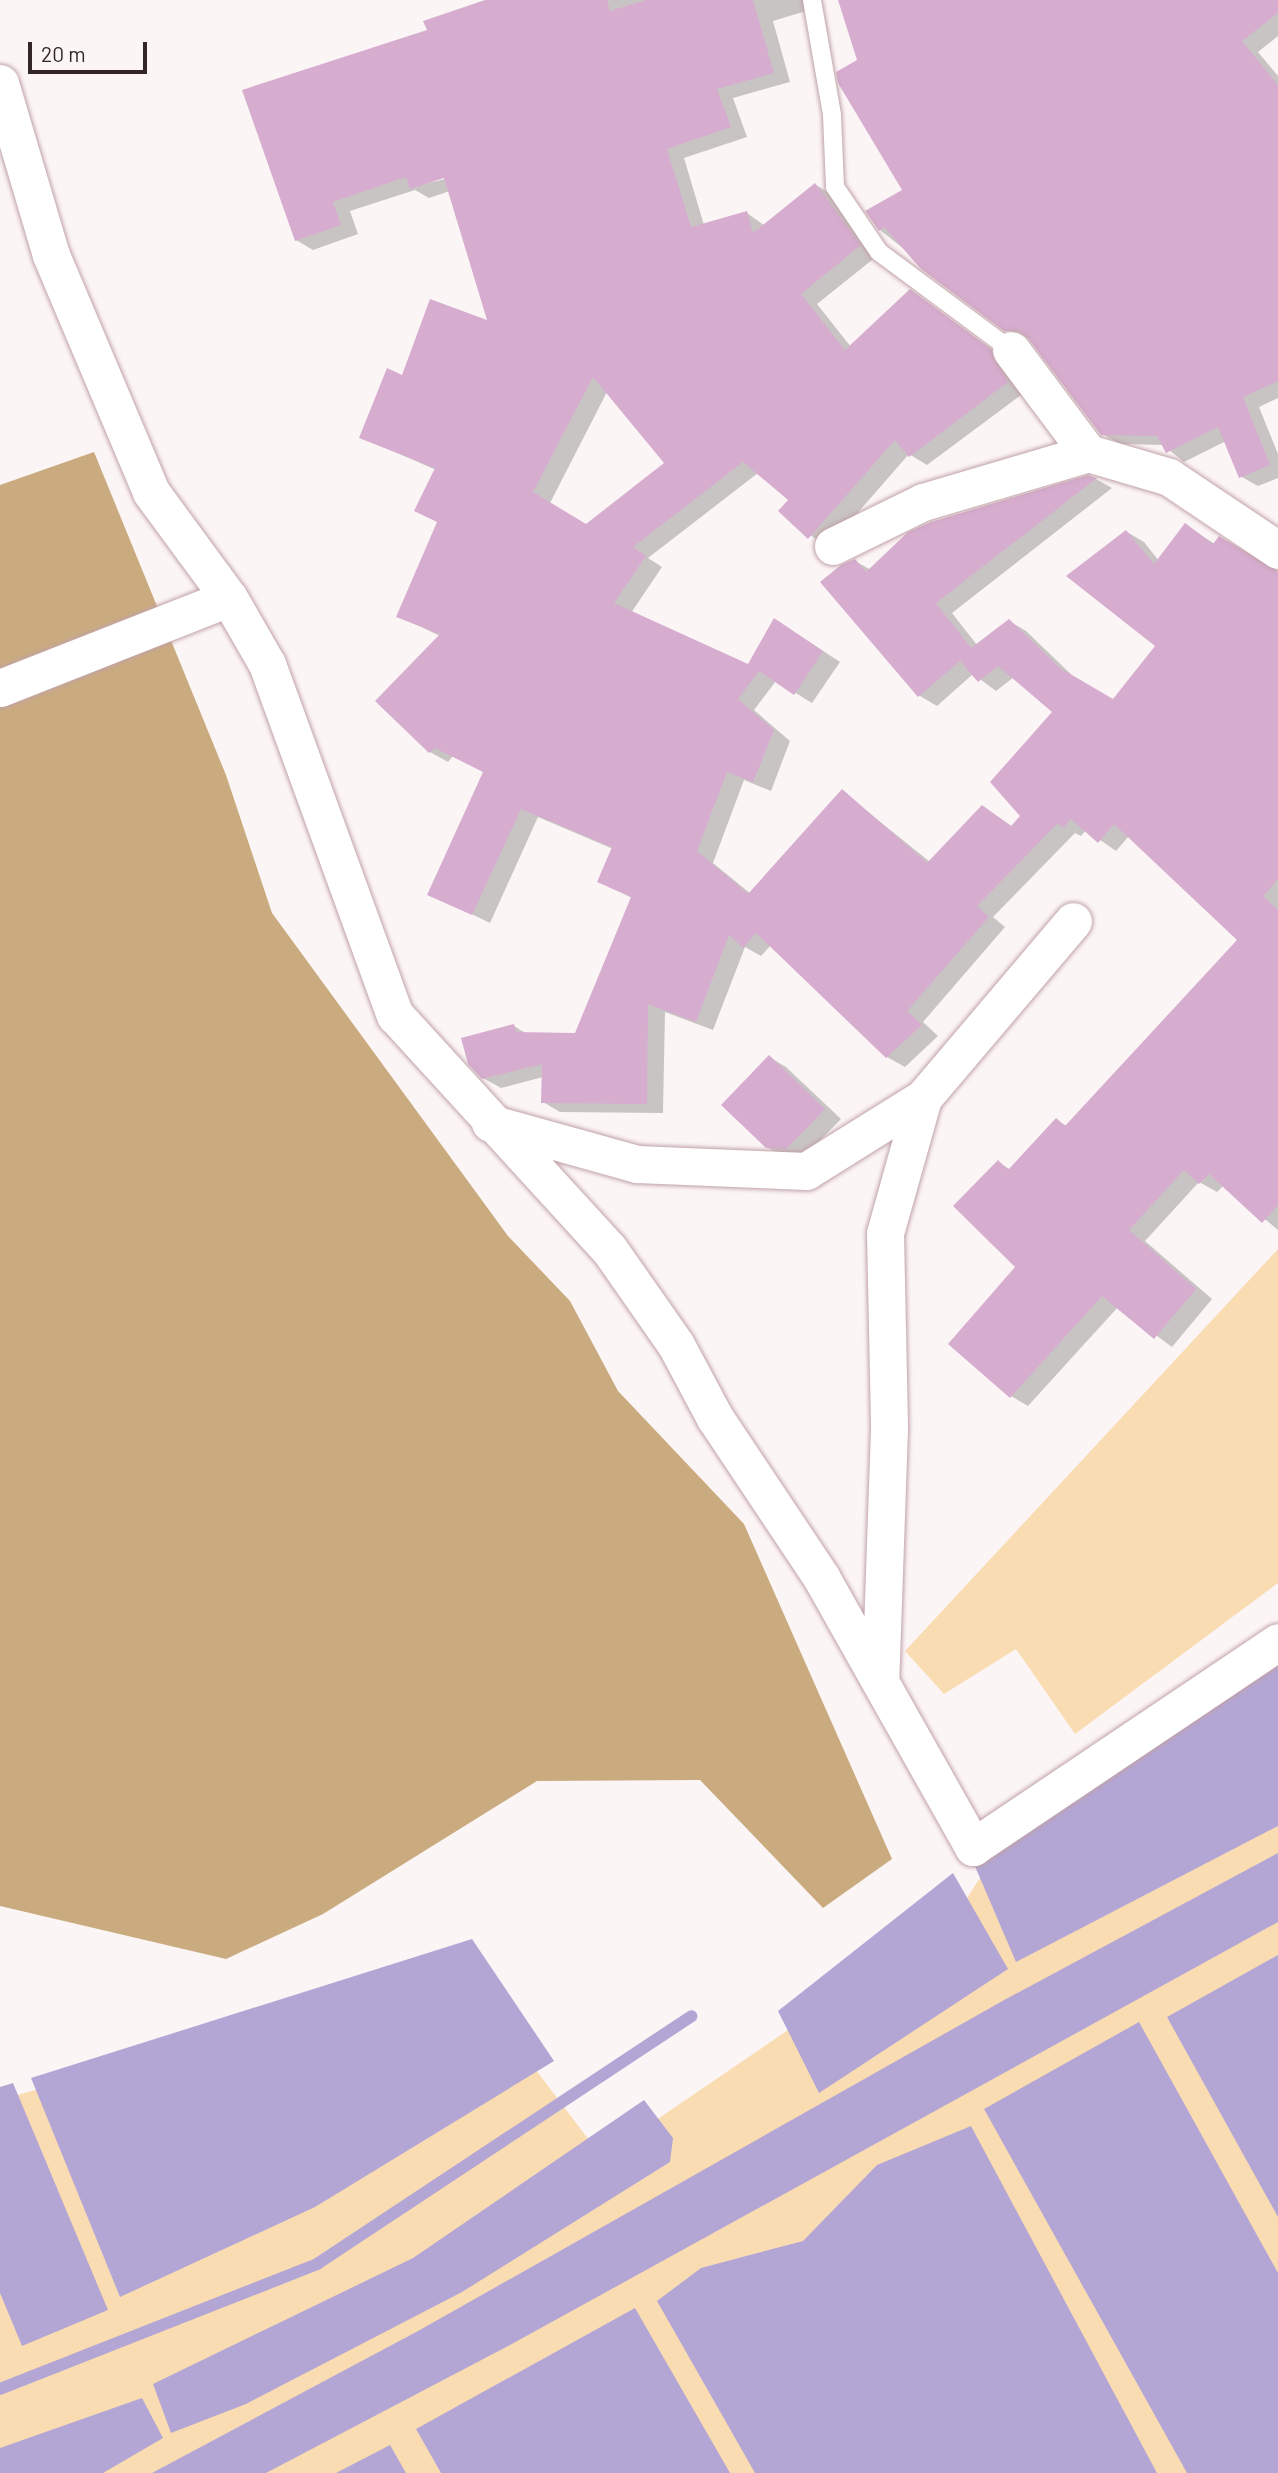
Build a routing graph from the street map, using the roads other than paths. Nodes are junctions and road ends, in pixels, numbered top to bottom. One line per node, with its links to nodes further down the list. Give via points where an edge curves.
1 (812, 0): 3 (lane, via 832,115 835,187 879,251)
2 (0, 83): 7 (street, via 51,255 151,492)
3 (1011, 350): 4 (street)
4 (1088, 453): 5 (street, via 923,502); 6 (street, via 1169,477)
5 (833, 546)
6 (1278, 550)
7 (229, 598): 8 (street); 11 (street, via 267,664 395,1015)
8 (0, 688)
9 (1073, 921): 10 (street)
10 (923, 1098): 11 (street, via 806,1171 637,1164); 13 (street, via 885,1233 889,1429)
11 (489, 1123): 13 (street, via 609,1249 676,1345 715,1418 788,1522)
12 (1278, 1642): 13 (street, via 973,1847)
13 (880, 1683)

